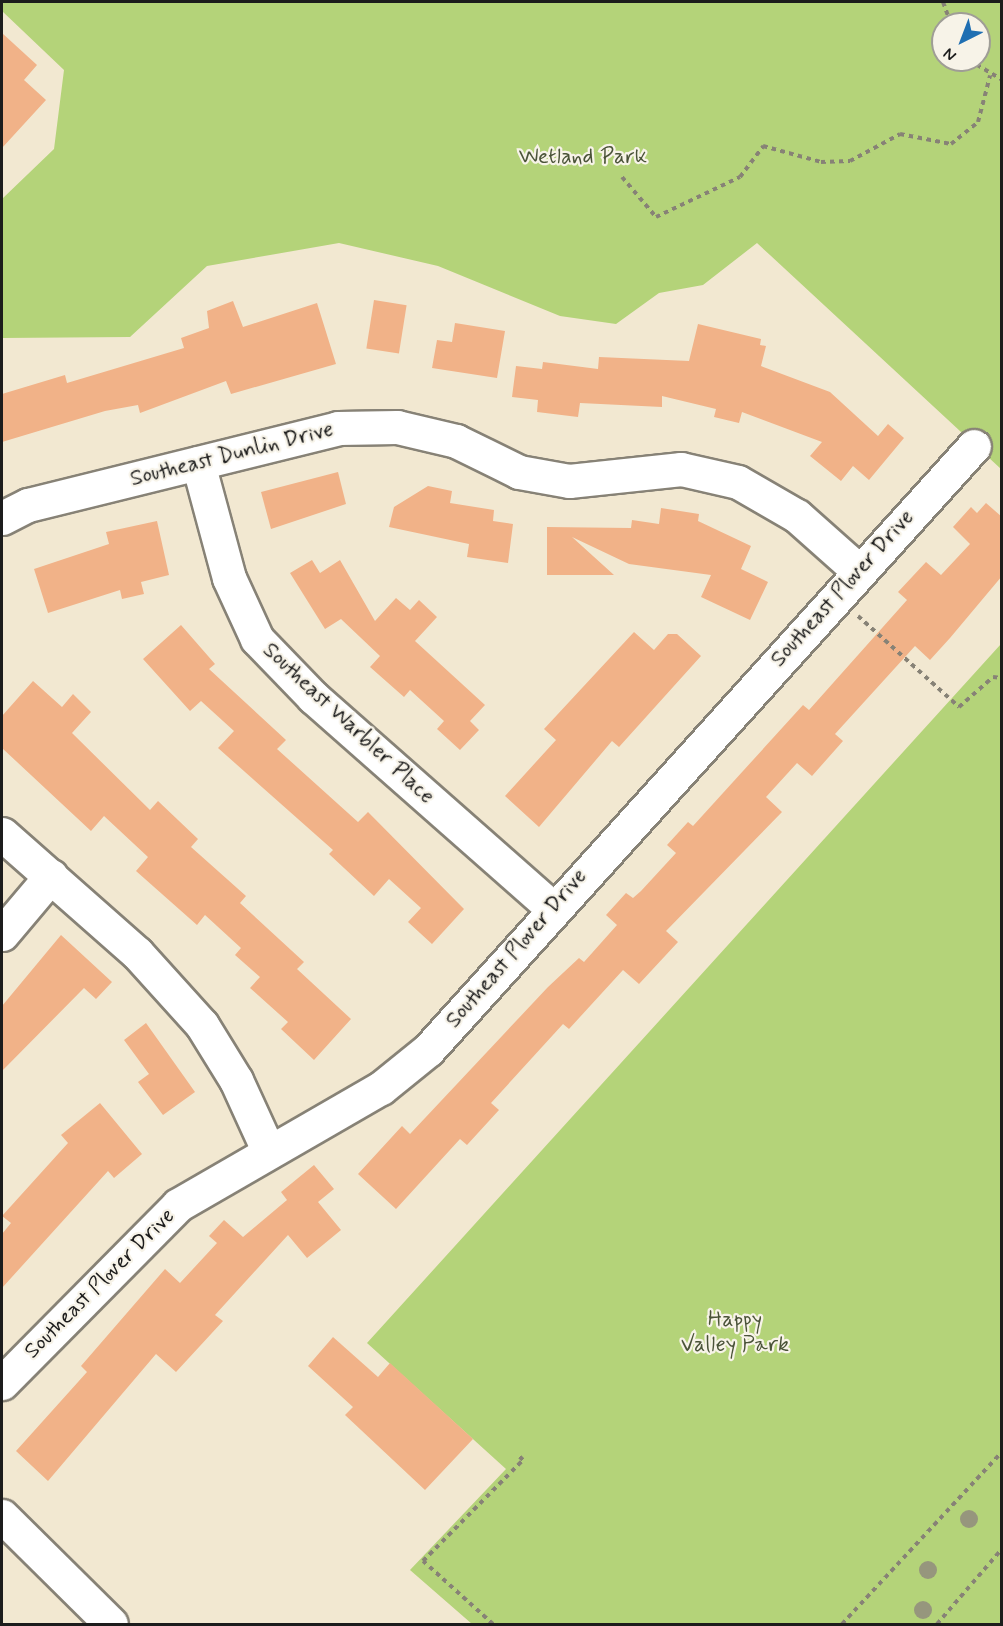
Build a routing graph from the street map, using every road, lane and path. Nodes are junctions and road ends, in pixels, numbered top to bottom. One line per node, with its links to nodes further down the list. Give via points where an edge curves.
1 (985, 72): 2 (path)
2 (990, 76): 3 (path); 4 (path, via 978,122 951,144 900,134 850,160 821,162 763,146 740,177 656,217)
3 (1002, 80)
4 (622, 177)
5 (974, 446): 8 (street, Southeast Plover Drive)
6 (198, 463): 7 (street, Southeast Dunlin Drive, via 28,505); 8 (street, Southeast Dunlin Drive, via 338,428 397,427 456,441 519,472 569,481 681,469 738,482 787,510); 13 (street, Southeast Warbler Place, via 229,578 257,639 314,697)
7 (2, 518)
8 (859, 571): 9 (street, Southeast Plover Drive)
9 (836, 596): 10 (path, via 959,707 993,676); 13 (street, Southeast Plover Drive)
10 (1002, 678)
11 (2, 834): 12 (street)
12 (51, 876): 14 (street); 15 (street, via 137,953 202,1025 236,1080)
13 (552, 908): 15 (street, Southeast Plover Drive, via 428,1050 381,1088)
14 (2, 934)
15 (268, 1150): 16 (street, Southeast Plover Drive, via 178,1205)
16 (2, 1383)
17 (1002, 1452): 23 (path)
18 (519, 1456): 22 (path, via 523,1460 423,1561)
19 (5, 1526): 21 (street)
20 (1002, 1549): 24 (path)
21 (111, 1624)
22 (493, 1624)
23 (842, 1624)
24 (937, 1624)

